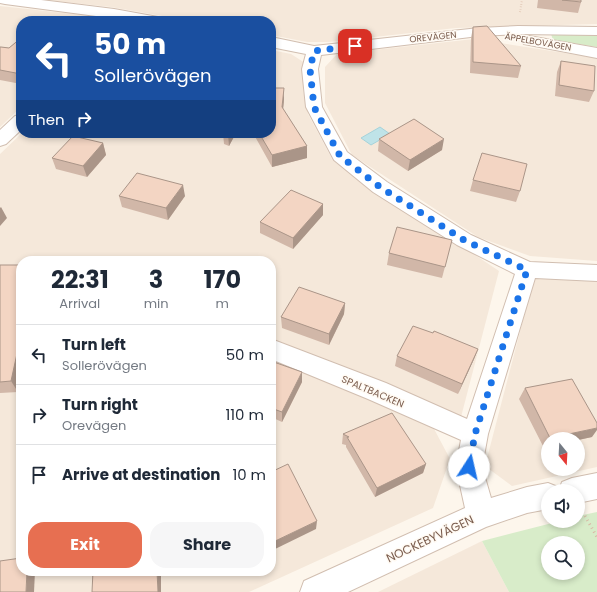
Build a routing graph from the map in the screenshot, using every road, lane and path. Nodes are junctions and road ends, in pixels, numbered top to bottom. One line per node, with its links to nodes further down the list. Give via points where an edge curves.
1 (5, 0): 3 (street)
2 (120, 0): 4 (street)
3 (115, 16)
4 (122, 16)
5 (597, 31): 6 (street, OREVÄGEN)
6 (479, 32): 8 (street, OREVÄGEN); 9 (street, ÄPPELBOVÄGEN)
7 (276, 43): 8 (street, OREVÄGEN)
8 (314, 51): 12 (street, via 310,69 314,107 340,156 380,187 464,240)
9 (597, 53)
10 (16, 125): 11 (street)
11 (0, 140)
12 (527, 270): 13 (street); 15 (street)
13 (597, 272)
14 (276, 351): 15 (street, SPALTBACKEN)
15 (475, 434): 19 (street, via 469,467)
16 (597, 486): 17 (street)
17 (585, 495)
18 (541, 497): 19 (street, NOCKEBYVÄGEN)
19 (481, 515): 22 (street, NOCKEBYVÄGEN)
20 (585, 515): 21 (path)
21 (597, 537)
22 (315, 592)

